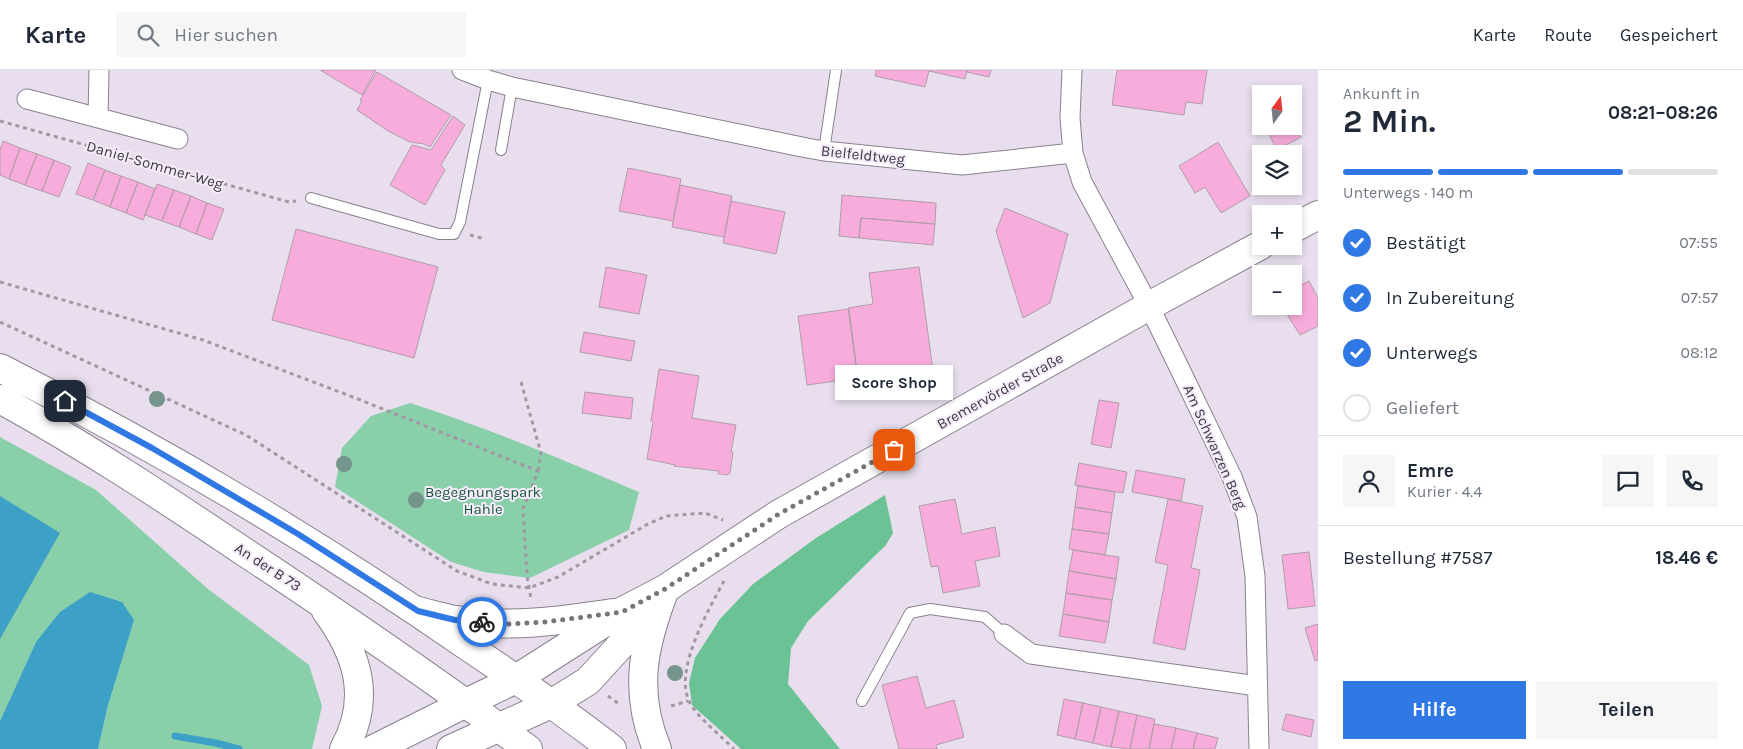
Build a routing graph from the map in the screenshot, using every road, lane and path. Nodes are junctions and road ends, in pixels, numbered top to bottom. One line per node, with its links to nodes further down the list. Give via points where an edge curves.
1 (99, 70): 8 (street, Daniel-Sommer-Weg)
2 (462, 70): 5 (street, Bielfeldtweg)
3 (836, 70): 12 (lane)
4 (1072, 70): 13 (street, via 1070,118)
5 (489, 75): 6 (street, Bielfeldtweg); 14 (lane, via 460,222 454,234 438,234)
6 (512, 87): 11 (lane); 12 (street, Bielfeldtweg)
7 (27, 99): 8 (street, Daniel-Sommer-Weg)
8 (98, 118): 10 (street, Daniel-Sommer-Weg)
9 (0, 121): 14 (path, Daniel-Sommer-Weg, via 289,202)
10 (178, 139)
11 (501, 150)
12 (824, 151): 13 (street, Bielfeldtweg, via 962,165)
13 (1073, 153): 19 (street, via 1082,182)
14 (311, 198)
15 (1318, 214): 16 (main road)
16 (1302, 223)
17 (1252, 251): 19 (main road, Bremervörder Straße)
18 (0, 282): 24 (path, via 203,340)
19 (1148, 306): 25 (main road, Bremervörder Straße); 34 (street, Am Schwarzen Berg, via 1232,477 1247,517 1255,576)
20 (0, 322): 27 (path, via 246,435 457,571 492,584)
21 (0, 368): 30 (main road, via 161,453 298,534)
22 (521, 382): 24 (path, via 541,453)
23 (0, 399): 29 (main road, An der B 73, via 168,501)
24 (538, 472): 27 (path, via 523,510)
25 (752, 531): 27 (path, via 705,513 666,516 558,577); 28 (main road, Bremervörder Straße)
26 (729, 574): 47 (path, via 698,632 687,666 686,683 688,701)
27 (529, 588)
28 (665, 589): 31 (main road, Bremervörder Straße); 38 (main road, Bremervörder Straße, via 630,635 588,681); 46 (main road, via 650,634 642,683 648,724)
29 (317, 600): 37 (main road, An der B 73); 41 (main road, via 347,646 360,687 358,715)
30 (418, 611): 31 (main road, via 455,620 508,624); 33 (main road)
31 (622, 612): 33 (main road, Bremervörder Straße)
32 (1004, 634): 34 (street, via 1031,654); 36 (lane, via 984,617 930,610 910,613)
33 (516, 679): 37 (main road, Bremervörder Straße); 38 (main road)
34 (1257, 686): 48 (street, Am Schwarzen Berg)
35 (606, 694): 39 (path)
36 (862, 701)
37 (466, 703): 40 (main road, An der B 73); 42 (main road, Bremervörder Straße)
38 (551, 704): 40 (main road, Bremervörder Straße); 45 (main road)
39 (620, 704)
40 (500, 728): 43 (main road, Bremervörder Straße); 44 (main road, An der B 73)
41 (344, 749)
42 (374, 749)
43 (451, 749)
44 (528, 749)
45 (612, 749)
46 (657, 749)
47 (734, 749)
48 (1259, 749)

